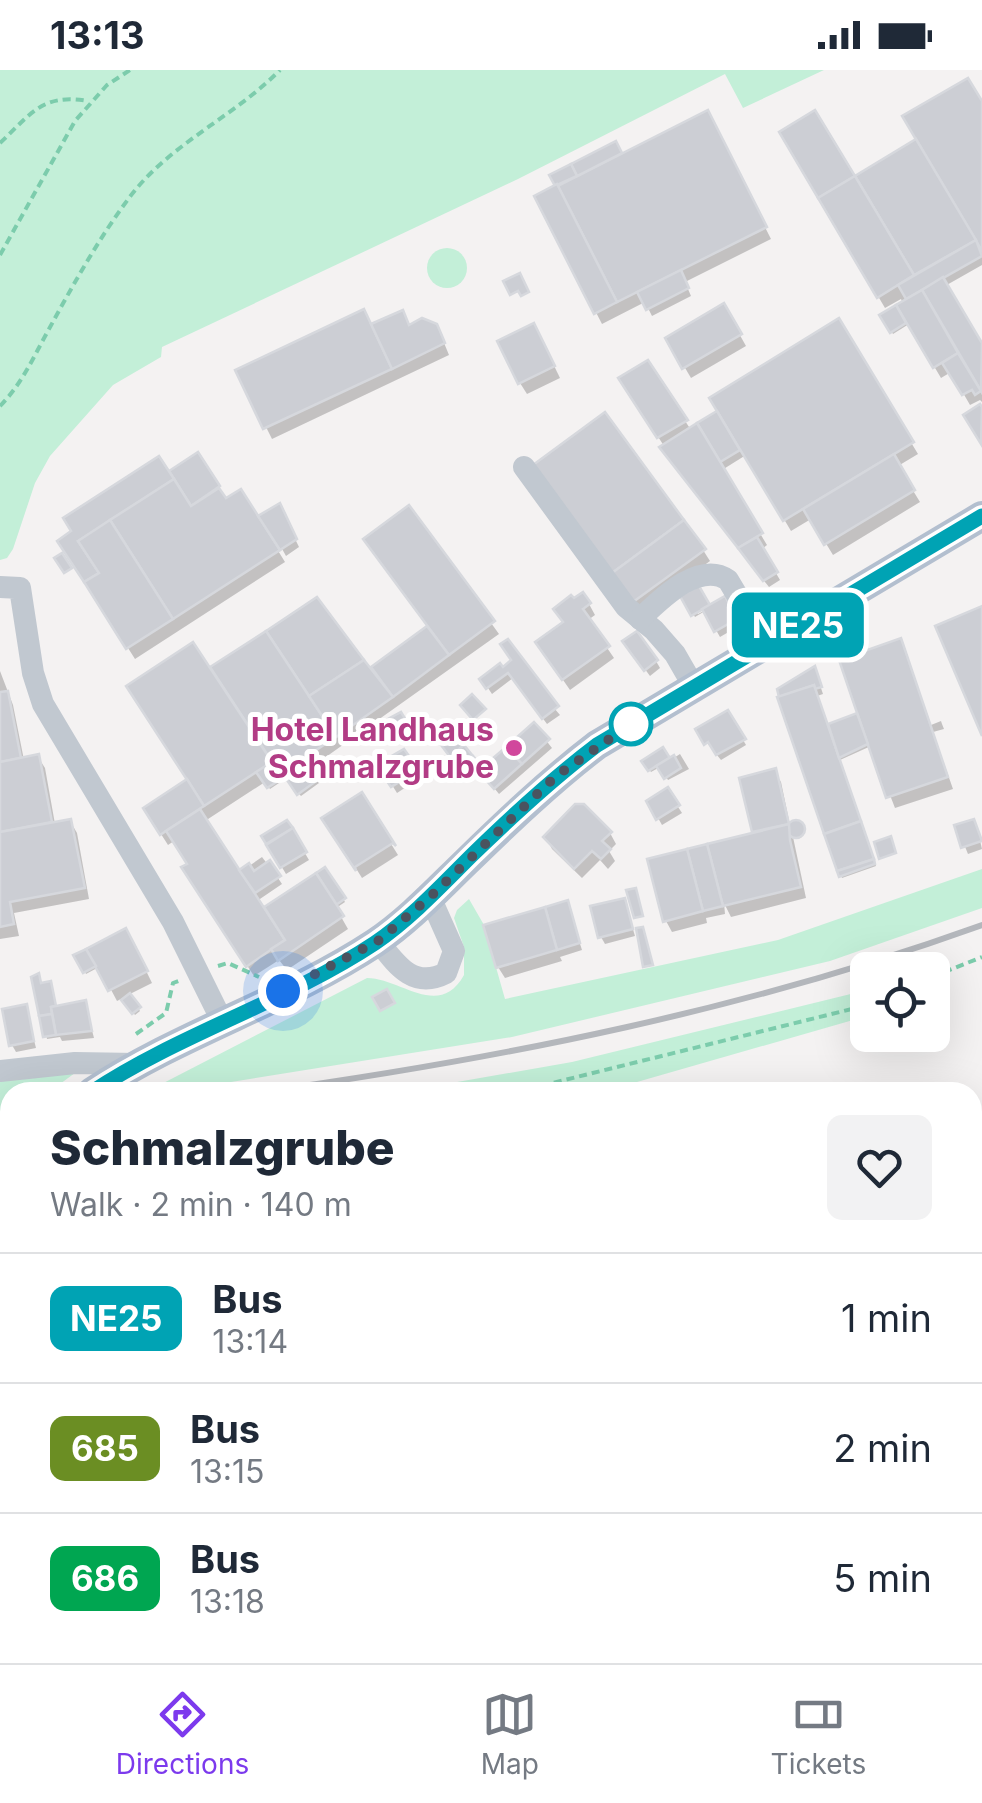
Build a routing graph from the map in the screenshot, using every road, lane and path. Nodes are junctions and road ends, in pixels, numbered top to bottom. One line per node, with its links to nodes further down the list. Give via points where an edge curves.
1 (130, 70): 3 (path)
2 (280, 70): 6 (path, via 142,181)
3 (90, 101): 4 (path, via 50,100); 5 (path)
4 (0, 143)
5 (0, 255)
6 (0, 406)
7 (524, 467): 10 (street)
8 (982, 516): 11 (main road)
9 (10, 588): 18 (street, via 42,704 173,922)
10 (640, 618): 11 (street, via 689,581 719,574); 12 (street, via 675,654)
11 (766, 644): 12 (main road)
12 (694, 686): 13 (main road, via 556,776)
13 (430, 897): 14 (main road); 14 (street, via 454,951 446,972 414,978)
14 (378, 941): 18 (main road)
15 (982, 957): 16 (path)
16 (950, 970)
17 (850, 1009): 22 (path)
18 (222, 1021): 19 (main road)
19 (137, 1064): 20 (street); 21 (main road)
20 (0, 1071)
21 (108, 1082)
22 (556, 1082)

